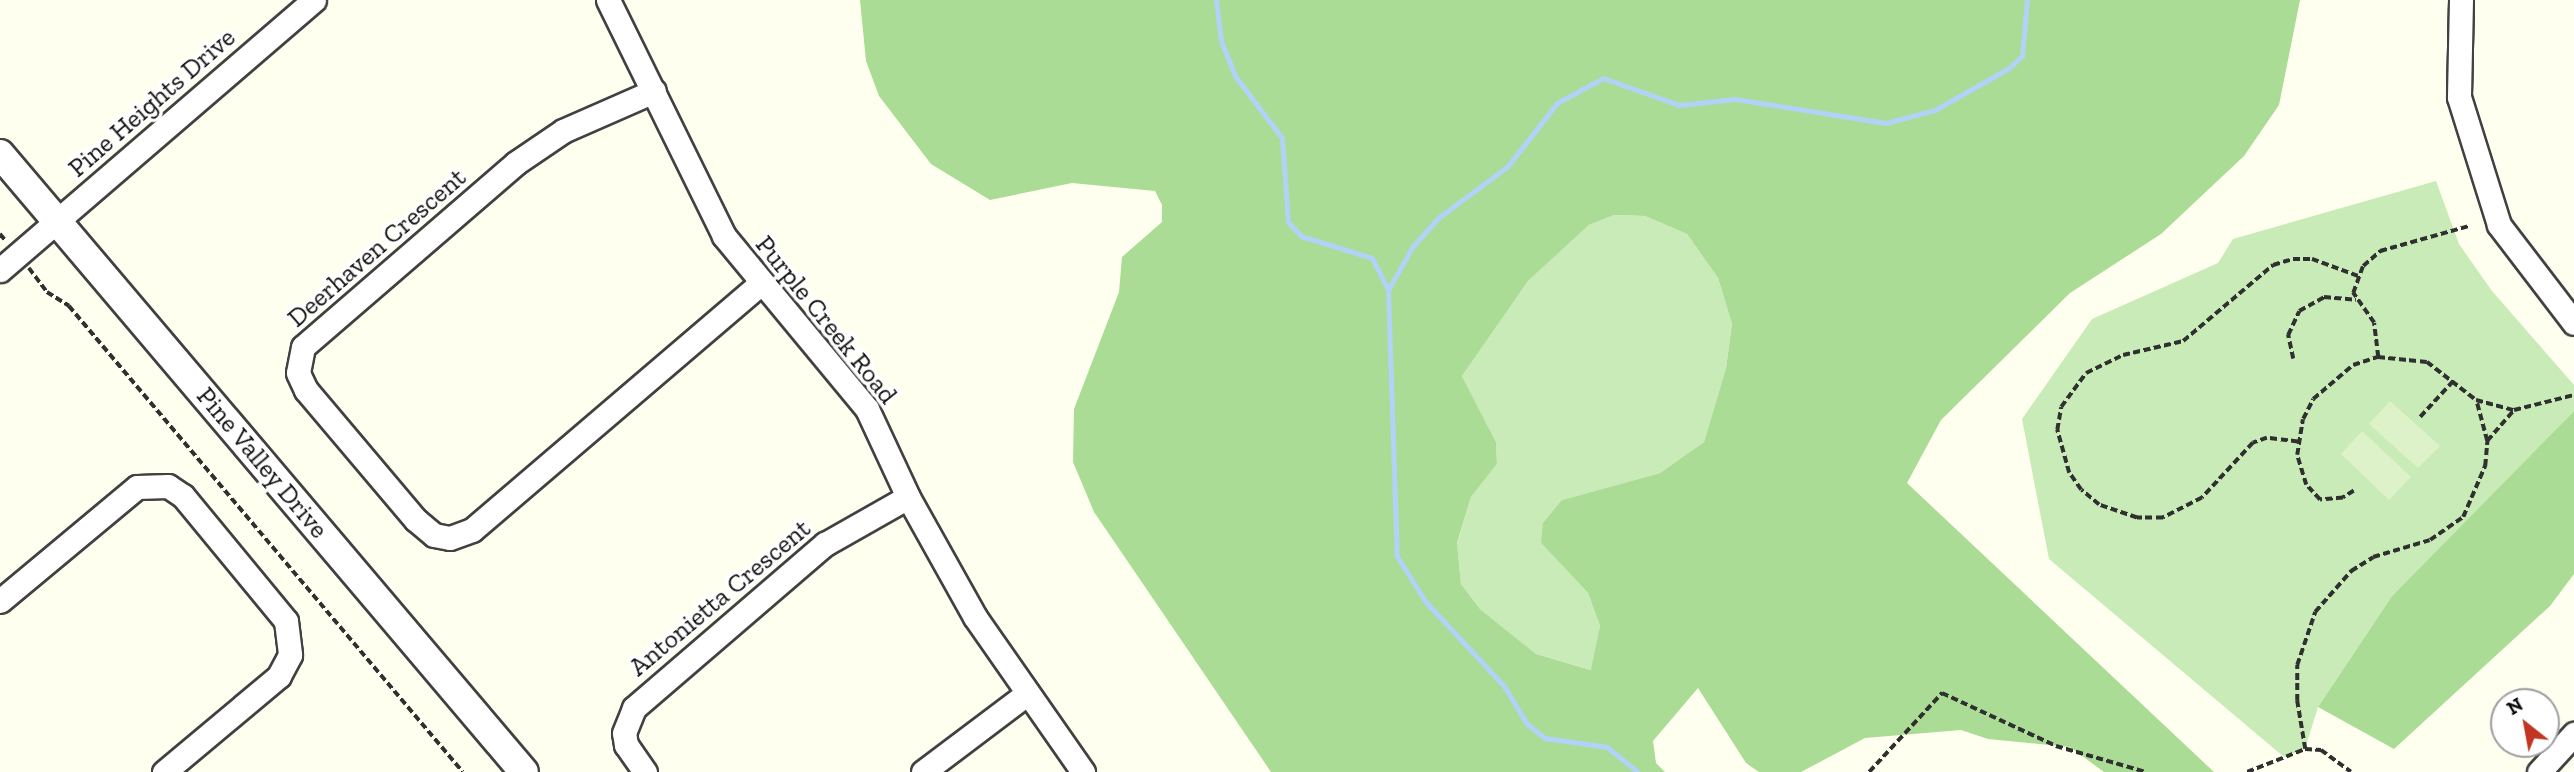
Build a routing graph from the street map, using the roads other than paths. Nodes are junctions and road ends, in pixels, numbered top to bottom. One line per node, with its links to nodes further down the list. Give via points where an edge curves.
1 (314, 0): 6 (street, Pine Heights Drive)
2 (608, 0): 4 (street, Purple Creek Road)
3 (2461, 0): 9 (street, via 2459,97 2499,225)
4 (654, 91): 8 (street, Purple Creek Road, via 715,220); 8 (street, Deerhaven Crescent, via 563,131 506,172 303,347 298,373 306,390 416,520 434,535 450,538 472,530)
5 (0, 154): 6 (street, Pine Valley Drive)
6 (58, 222): 7 (street, Pine Heights Drive); 15 (street, Pine Valley Drive)
7 (0, 271)
8 (760, 284): 10 (street, Purple Creek Road, via 855,392)
9 (2574, 323)
10 (908, 497): 12 (street, Purple Creek Road, via 975,617); 16 (street, Antonietta Crescent, via 825,544 634,708 624,733 626,745)
11 (0, 601): 14 (street, via 137,486 168,486 183,496 286,621 290,655 279,676)
12 (1028, 694): 17 (street); 18 (street, Purple Creek Road)
13 (2574, 734): 19 (street)
14 (164, 772)
15 (524, 772)
16 (645, 772)
17 (923, 772)
18 (1083, 772)
19 (2539, 772)

